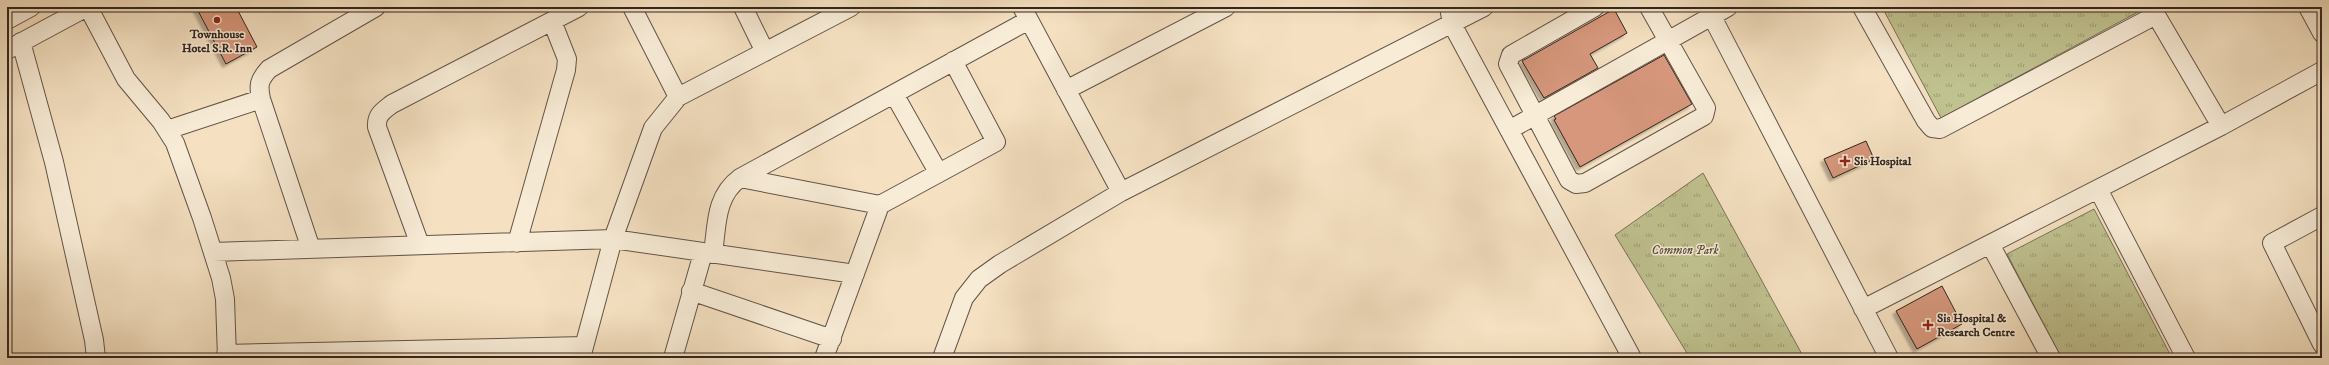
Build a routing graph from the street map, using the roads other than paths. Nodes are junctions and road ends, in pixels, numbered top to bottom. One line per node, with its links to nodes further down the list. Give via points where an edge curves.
1 (31, 7): 19 (street)
2 (87, 7): 23 (street); 33 (street, via 126,79)
3 (376, 7): 30 (street, via 269,69 258,86)
4 (579, 7): 20 (street)
5 (632, 7): 29 (street)
6 (743, 7): 24 (street)
7 (1226, 7): 27 (street)
8 (1484, 7): 18 (street)
9 (1595, 7): 31 (street, via 1508,59 1508,64)
10 (1649, 7): 22 (street)
11 (1728, 7): 15 (street)
12 (1862, 7): 16 (street, via 1926,121 1932,128 1940,129)
13 (2308, 7): 21 (street)
14 (842, 9): 24 (street)
15 (1709, 11): 22 (street); 50 (street)
16 (2154, 11): 32 (street)
17 (1025, 14): 25 (street); 27 (street)
18 (1450, 15): 34 (street); 38 (street)
19 (7, 20)
20 (552, 21): 42 (street, via 567,59 566,70); 44 (street, via 392,104 376,119)
21 (2322, 33)
22 (1668, 40): 31 (street); 31 (street, via 1706,108 1704,116 1697,122 1585,183 1576,184 1568,180)
23 (14, 46): 57 (street, via 54,162)
24 (765, 52): 29 (street)
25 (953, 61): 28 (street); 35 (street, via 996,142)
26 (2322, 71): 32 (street)
27 (1066, 90): 38 (street)
28 (894, 94): 35 (street); 36 (street)
29 (678, 97): 41 (street, via 653,128)
30 (261, 99): 33 (street); 45 (street)
31 (1534, 115): 34 (street)
32 (2221, 126): 37 (street)
33 (167, 130): 46 (street, via 175,143)
34 (1509, 130): 61 (street)
35 (938, 172): 39 (street)
36 (740, 178): 39 (street); 47 (street, via 728,188 720,203)
37 (2098, 189): 43 (street); 64 (street)
38 (1121, 192): 60 (street, via 979,279 964,298)
39 (880, 205): 48 (street)
40 (2322, 216): 52 (street, via 2272,243)
41 (612, 240): 42 (street); 47 (street); 53 (street)
42 (517, 243): 44 (street)
43 (1990, 244): 50 (street); 63 (street)
44 (420, 246): 45 (street)
45 (312, 249): 46 (street)
46 (213, 252): 55 (street, via 225,299)
47 (708, 253): 48 (street); 49 (street)
48 (855, 274): 51 (street)
49 (691, 291): 51 (street); 58 (street)
50 (1863, 309): 62 (street)
51 (832, 339): 59 (street)
52 (2322, 344)
53 (582, 352): 54 (street)
54 (471, 354): 56 (street)
55 (227, 356): 56 (street)
56 (330, 356)
57 (94, 357)
58 (673, 358)
59 (824, 358)
60 (942, 358)
61 (1632, 358)
62 (1889, 358)
63 (2051, 358)
64 (2186, 358)

